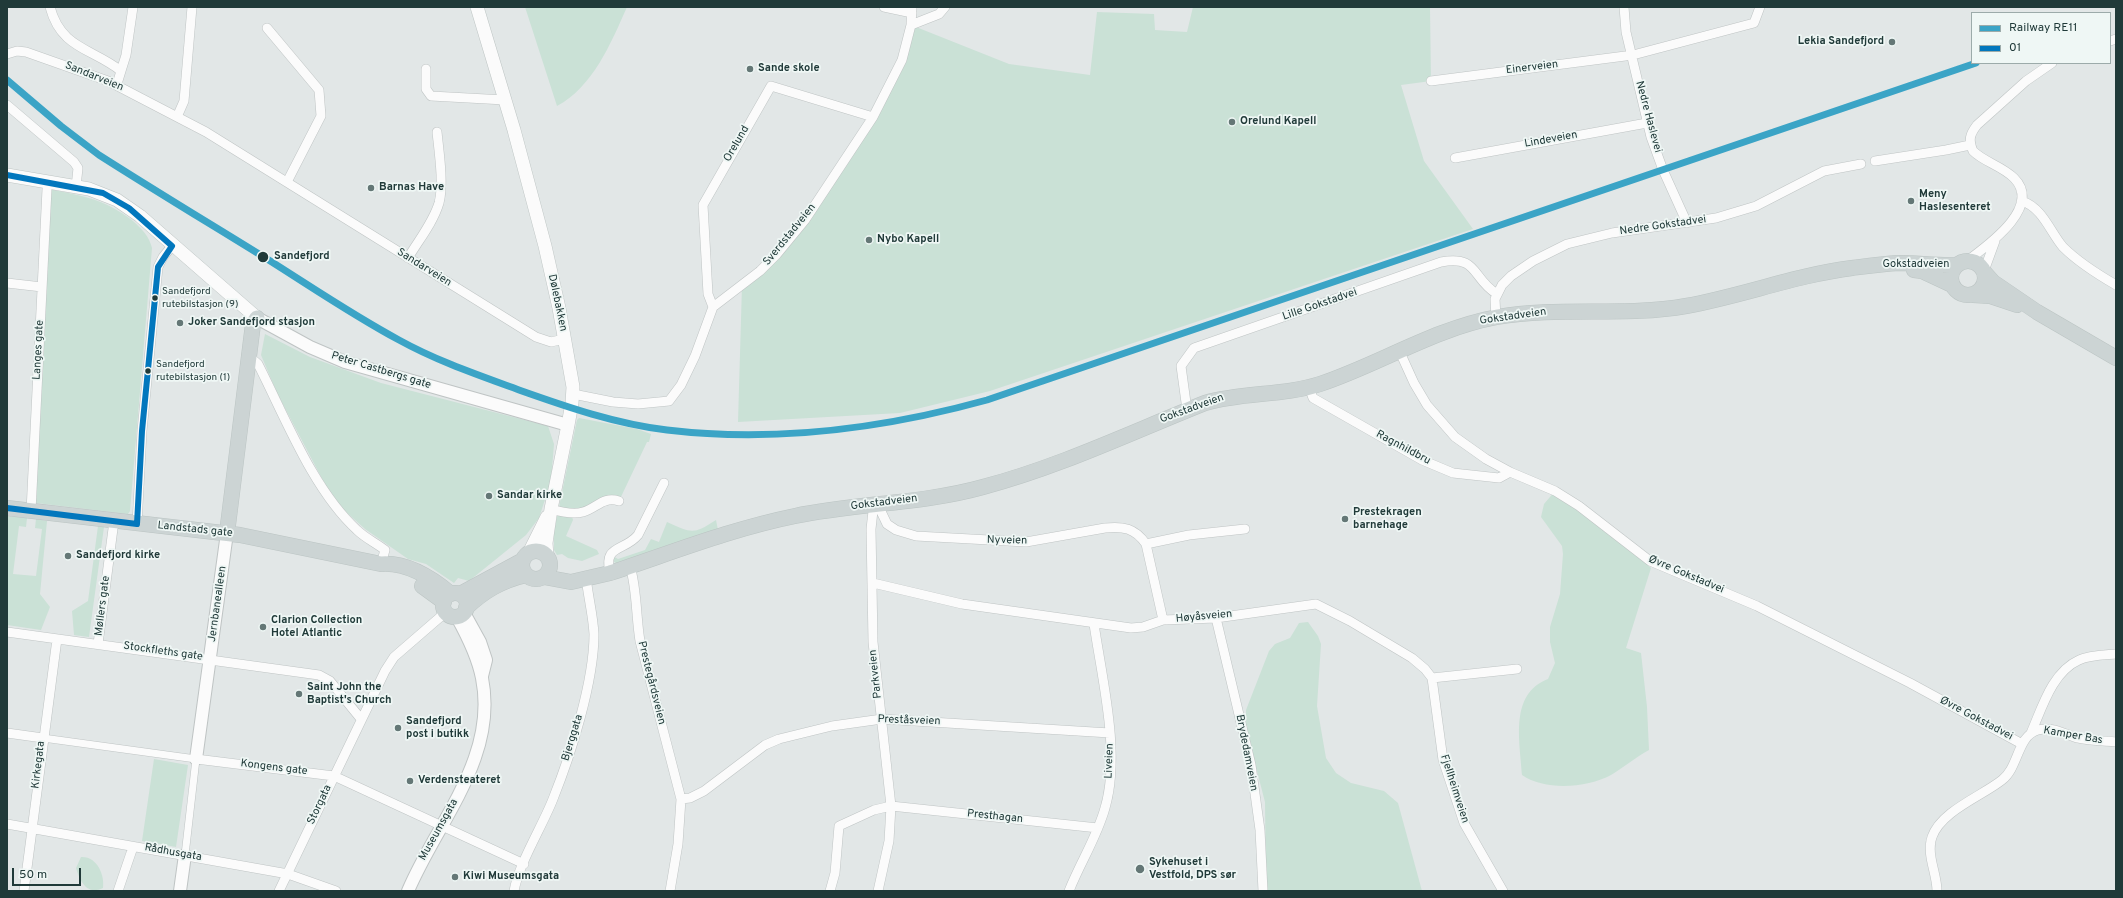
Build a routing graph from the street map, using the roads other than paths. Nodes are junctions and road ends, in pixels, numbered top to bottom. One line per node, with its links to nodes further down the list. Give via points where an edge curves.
1 (50, 7): 16 (street, via 57,26 69,41)
2 (132, 7): 16 (street, via 126,55)
3 (192, 7): 21 (street, via 184,101)
4 (476, 7): 19 (main road, Dølebakken)
5 (884, 7): 9 (street)
6 (945, 7): 10 (street, via 939,14)
7 (1624, 7): 13 (street, Nedre Haslevei, via 1626,32)
8 (1760, 7): 13 (street, Einerveien, via 1754,23)
9 (912, 10): 10 (street, Sverdstadveien)
10 (912, 25): 22 (street, Sverdstadveien, via 902,60)
11 (267, 28): 30 (street, via 319,90 321,116)
12 (7, 54): 18 (street, Sandarveien, via 26,52)
13 (1633, 54): 17 (street, Einerveien); 23 (street, Nedre Haslevei)
14 (2051, 64): 25 (street, via 2026,81 1977,125 1971,133)
15 (426, 69): 19 (street, via 426,89 431,96)
16 (121, 71): 18 (street)
17 (1431, 81)
18 (117, 84): 21 (street, Sandarveien)
19 (505, 100): 51 (main road, Dølebakken, via 545,246)
20 (7, 105): 31 (street, via 74,162 79,172)
21 (177, 117): 30 (street, Sandarveien)
22 (873, 117): 47 (street, Sverdstadveien, via 805,220 777,254 760,271); 47 (street, Orelund, via 771,86 703,205 708,294)
23 (1647, 123): 26 (street, Lindeveien); 34 (street, Nedre Haslevei, via 1663,170)
24 (437, 132): 37 (street, via 441,190 439,203)
25 (1970, 145): 27 (street); 33 (street, via 1977,155 2005,170 2014,178 2021,189)
26 (1455, 158)
27 (1875, 161)
28 (1861, 164): 34 (street, Nedre Gokstadvei, via 1818,174 1756,206 1716,218)
29 (7, 175): 31 (main road, Peter Castbergs gate)
30 (287, 182): 37 (street, Sandarveien)
31 (76, 187): 36 (main road, Peter Castbergs gate, via 103,193 117,200 140,216)
32 (47, 189): 44 (street, Langes gate)
33 (2022, 202): 35 (street, via 2018,213); 42 (street, via 2028,203 2039,212 2074,258)
34 (1687, 223): 45 (street, Nedre Gokstadvei, via 1612,233 1567,244 1523,267 1511,276)
35 (1995, 240): 38 (street); 40 (street)
36 (172, 246): 49 (main road, Peter Castbergs gate); 67 (street, via 158,267 142,431)
37 (408, 258): 51 (street, Sandarveien, via 536,337 551,342)
38 (1962, 263): 39 (main road, Gokstadveien, via 1900,263); 40 (main road, via 1977,263); 43 (main road, via 1951,274)
39 (1851, 268): 43 (main road, Gokstadveien, via 1900,268 1922,271); 50 (main road, Gokstadveien, via 1793,279 1679,307 1564,311)
40 (1984, 272): 46 (main road, via 1984,285); 48 (main road, via 1993,282)
41 (7, 283): 44 (street)
42 (2116, 284)
43 (1952, 285): 46 (main road, via 1963,295)
44 (42, 287): 65 (street, Langes gate)
45 (1497, 294): 50 (street); 57 (street, Lille Gokstadvei, via 1464,261 1441,262 1194,348 1181,366)
46 (1973, 295): 48 (main road, via 1990,296)
47 (713, 307): 56 (street, via 696,356 681,385 669,401 638,404)
48 (2037, 312): 53 (main road)
49 (258, 318): 54 (main road, Jernbanealleen, via 253,324); 58 (street, Peter Castbergs gate, via 310,347 345,362)
50 (1496, 318): 52 (main road, Gokstadveien, via 1452,329)
51 (564, 339): 56 (main road, Dølebakken)
52 (1399, 350): 55 (main road, Gokstadveien, via 1342,376); 59 (street, Øvre Gokstadvei, via 1414,384 1427,405 1455,437)
53 (2116, 358)
54 (254, 361): 69 (main road, Jernbanealleen); 72 (street, via 330,499)
55 (1309, 387): 57 (main road, Gokstadveien, via 1232,396); 59 (street, Ragnhildbru, via 1313,398 1422,460 1474,477 1499,478)
56 (573, 394): 58 (main road, Dølebakken)
57 (1187, 410): 62 (main road, Gokstadveien, via 1007,480 957,493)
58 (568, 425): 64 (main road, Dølebakken)
59 (1510, 472): 97 (street, Øvre Gokstadvei, via 1555,491 1579,506 1650,561 1758,606)
60 (664, 483): 75 (street, via 632,543 614,550 610,555)
61 (619, 500): 64 (street, via 602,501 583,512 570,513)
62 (877, 503): 70 (street, Nyveien, via 887,524 896,530 916,536 1026,542 1115,527 1136,532); 74 (main road, Gokstadveien, via 764,522); 78 (street, Parkveien, via 873,511 871,529)
63 (7, 508): 65 (main road, Landstads gate)
64 (551, 509): 71 (main road, Dølebakken); 73 (main road, Dølebakken, via 546,543)
65 (31, 511): 66 (main road, Landstads gate)
66 (114, 521): 67 (main road, Landstads gate); 85 (street, Møllers gate)
67 (137, 524): 69 (main road, Landstads gate)
68 (1245, 529): 70 (street, via 1189,535)
69 (227, 533): 72 (main road, Landstads gate); 87 (street, Jernbanealleen)
70 (1146, 544): 81 (street)
71 (526, 556): 73 (main road, Gokstadveien, via 536,551); 76 (main road, via 522,568); 79 (main road)
72 (383, 557): 79 (main road, Landstads gate, via 389,571 411,579)
73 (547, 566): 76 (main road, Gokstadveien, via 534,580); 77 (main road, Gokstadveien)
74 (630, 566): 75 (main road, Gokstadveien); 100 (street, Prestegårdsveien, via 640,641)
75 (610, 573): 77 (main road, Gokstadveien)
76 (526, 575): 79 (main road, via 510,578 479,597)
77 (586, 577): 108 (street, Bjerggata, via 592,613 593,649 583,705 553,799)
78 (873, 583): 82 (street, Høyåsveien, via 962,604); 91 (street, Parkveien, via 873,642)
79 (456, 606): 90 (street, Storgata, via 394,658); 103 (street, Museumsgata, via 482,676 484,720 466,783)
80 (1216, 618): 81 (street, Høyåsveien); 89 (street, Høyåsveien, via 1316,604 1412,658); 121 (street, Brydedamveien, via 1250,765 1260,830)
81 (1163, 620): 82 (street, Høyåsveien, via 1131,628)
82 (1094, 624): 94 (street, Liveien)
83 (7, 632): 84 (street, Stockfleths gate)
84 (57, 639): 85 (street, Stockfleths gate); 95 (street, Kirkegata)
85 (98, 644): 87 (street, Stockfleths gate)
86 (2116, 654): 92 (street, Kamper Bas, via 2080,659 2071,666 2051,688)
87 (210, 659): 90 (street, Stockfleths gate, via 319,675 330,681); 98 (street, Jernbanealleen)
88 (1517, 669): 89 (street)
89 (1432, 678): 122 (street, Fjellheimveien, via 1443,760 1464,823)
90 (361, 719): 99 (street, Storgata)
91 (882, 719): 94 (street, Preståsveien); 100 (street, Preståsveien, via 832,726 779,739 765,745 704,791 690,798); 101 (street, Parkveien)
92 (2031, 732): 96 (street, Kamper Bas, via 2049,729 2076,738); 97 (street, Kamper Bas)
93 (7, 733): 95 (street, Kongens gate)
94 (1110, 734): 105 (street, Liveien, via 1111,771 1106,806)
95 (43, 738): 98 (street, Kongens gate); 104 (street, Kirkegata)
96 (2116, 742)
97 (2022, 744): 123 (street, Kamper Bas, via 2015,763 2003,780 1966,803 1938,827 1933,835 1930,849)
98 (196, 759): 99 (street, Kongens gate); 107 (street, Jernbanealleen)
99 (334, 776): 103 (street, Kongens gate); 109 (street, Storgata)
100 (681, 799): 117 (street, Prestegårdsveien, via 679,836)
101 (892, 806): 105 (street, Presthagan); 118 (street, Presthagan, via 874,810 839,826 835,873); 119 (street, Parkveien, via 889,841)
102 (7, 824): 104 (street, Rådhusgata)
103 (442, 825): 108 (street, Kongens gate); 115 (street, Museumsgata)
104 (32, 828): 106 (street, Rådhusgata); 110 (street, Kirkegata)
105 (1098, 828): 120 (street, Liveien)
106 (132, 846): 107 (street, Rådhusgata); 111 (street)
107 (185, 855): 109 (street, Rådhusgata); 112 (street, Jernbanealleen)
108 (524, 864): 116 (street, Bjerggata)
109 (288, 874): 113 (street, Storgata); 114 (street, Rådhusgata)
110 (24, 891)
111 (118, 891)
112 (180, 891)
113 (279, 891)
114 (336, 891)
115 (408, 891)
116 (514, 891)
117 (670, 891)
118 (830, 891)
119 (878, 891)
120 (1069, 891)
121 (1263, 891)
122 (1503, 891)
123 (1937, 891)

